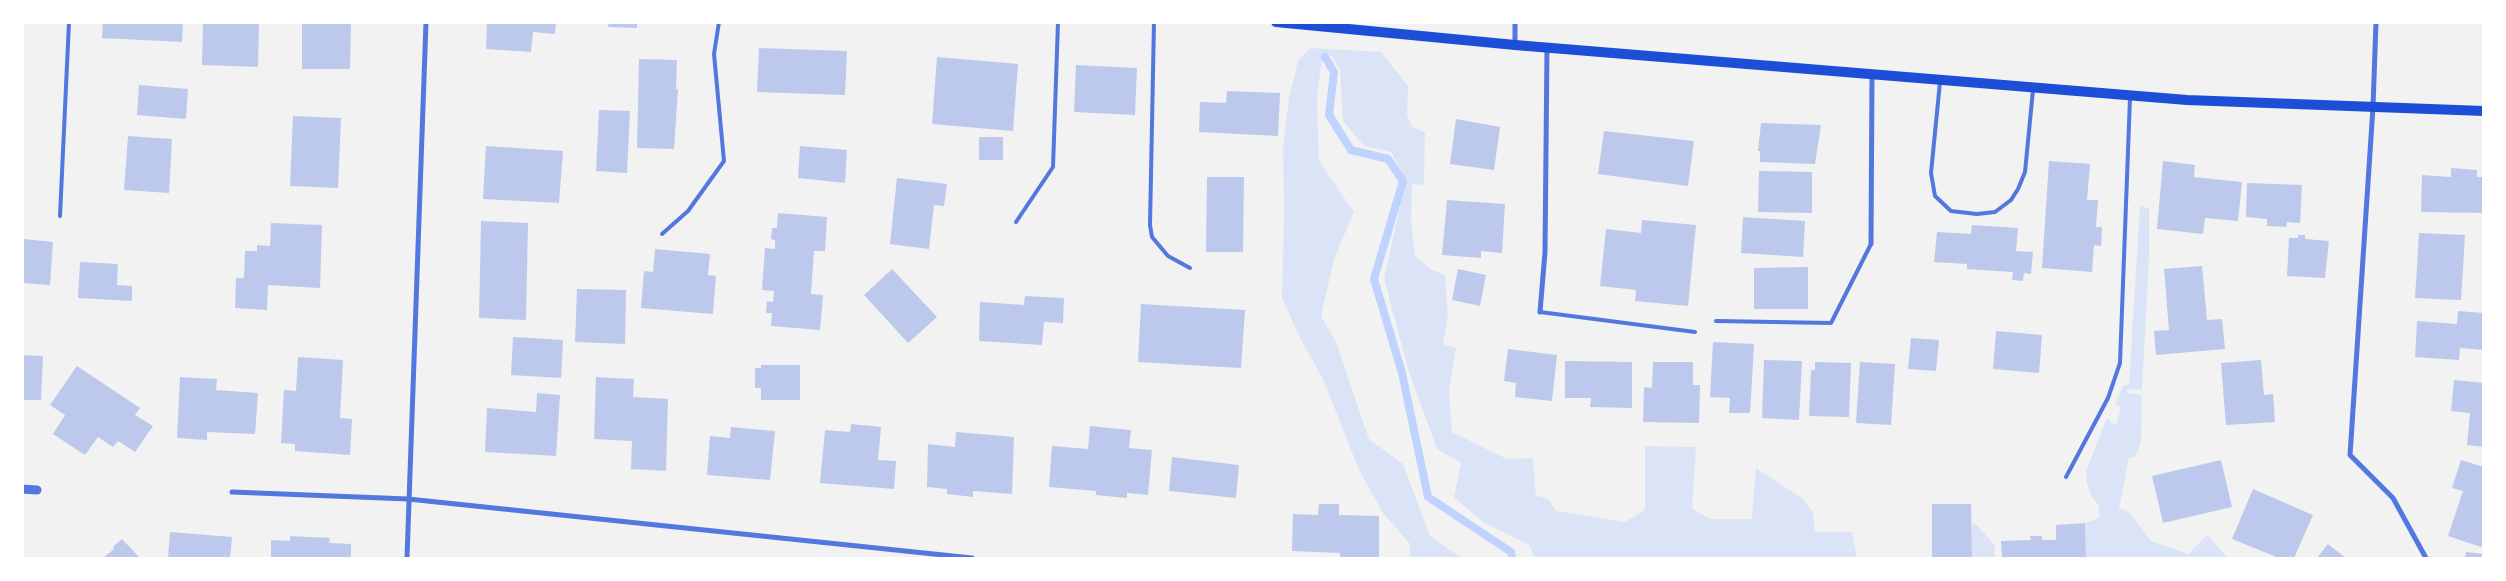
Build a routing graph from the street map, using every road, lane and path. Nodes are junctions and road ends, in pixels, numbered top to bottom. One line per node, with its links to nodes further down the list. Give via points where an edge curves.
1 (69, 22): 17 (lane)
2 (426, 22): 29 (street)
3 (719, 22): 19 (lane, via 714,54 724,162 688,211)
4 (1058, 22): 18 (lane, via 1053,167)
5 (1154, 22): 21 (lane, via 1150,225 1152,237 1168,256)
6 (1276, 22): 9 (main road)
7 (1515, 22): 9 (street)
8 (2376, 22): 15 (street)
9 (1515, 45): 10 (main road)
10 (1547, 47): 11 (main road); 22 (street, via 1545,252)
11 (1872, 74): 12 (main road); 20 (street)
12 (1940, 80): 13 (main road); 13 (lane, via 1931,173 1934,196 1951,211 1976,214 1995,212 2011,200 2018,189 2025,172)
13 (2034, 87): 14 (main road)
14 (2130, 95): 15 (main road); 25 (lane, via 2120,363 2108,398)
15 (2373, 107): 16 (main road); 32 (street, via 2350,456 2393,498)
16 (2484, 111)
17 (60, 216)
18 (1016, 222)
19 (662, 234)
20 (1871, 244): 23 (lane, via 1831,323)
21 (1190, 268)
22 (1540, 312): 24 (lane)
23 (1716, 321)
24 (1695, 332)
25 (2066, 477)
26 (22, 489): 27 (street)
27 (37, 490)
28 (232, 492): 29 (street)
29 (408, 499): 30 (street); 31 (street)
30 (406, 558)
31 (972, 558)
32 (2426, 558)

